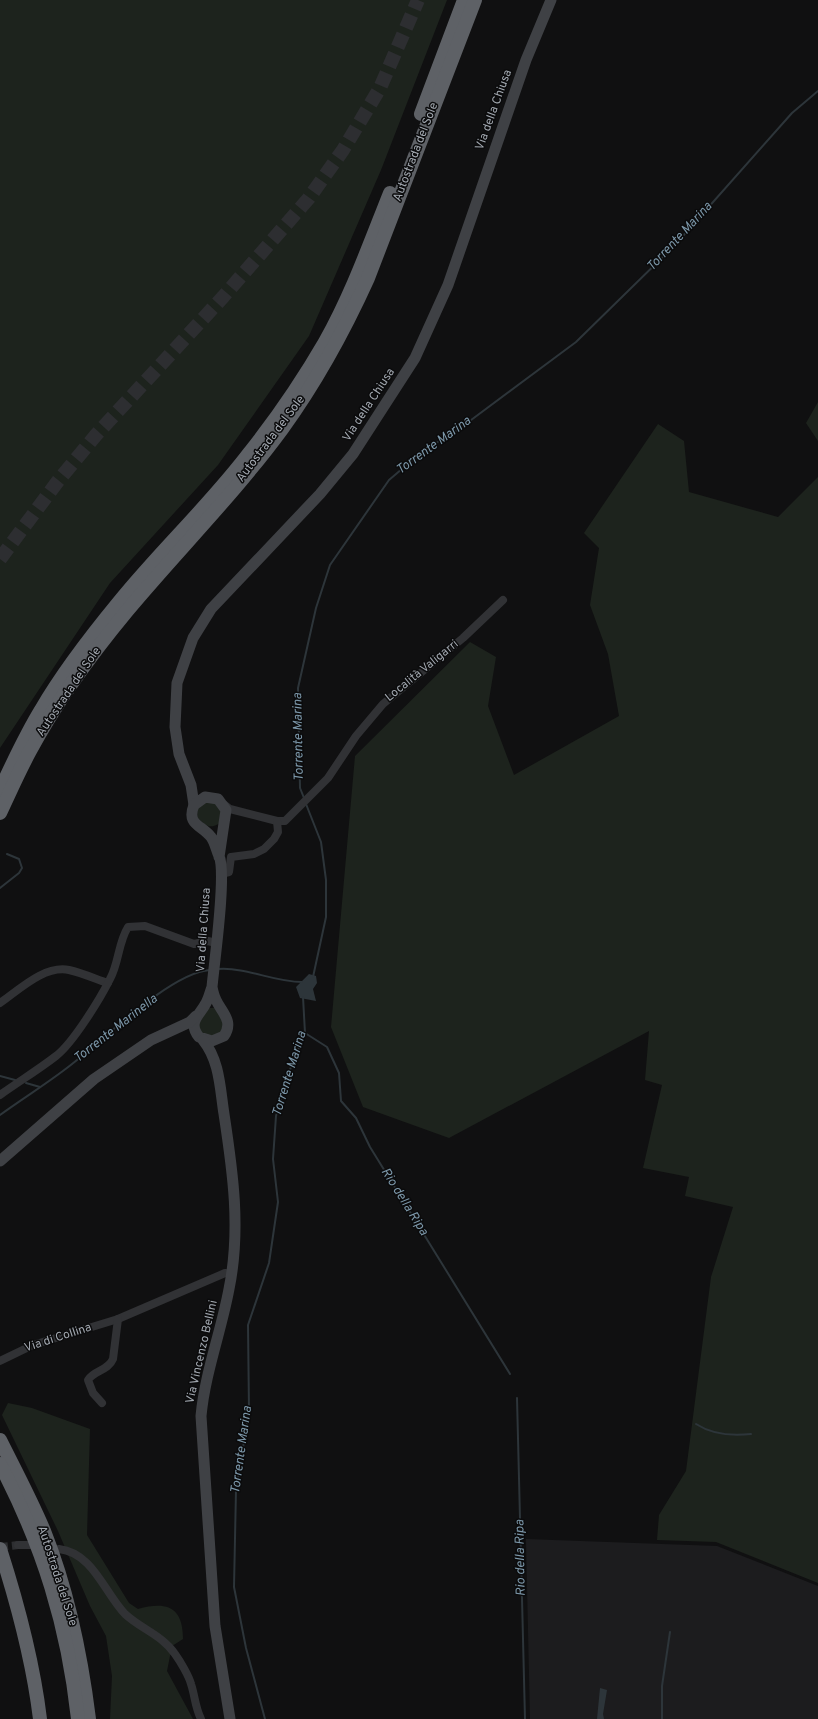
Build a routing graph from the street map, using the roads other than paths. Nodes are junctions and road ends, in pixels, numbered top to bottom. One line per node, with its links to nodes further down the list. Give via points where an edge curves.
1 (464, 0): 4 (highway, Autostrada del Sole)
2 (475, 0): 4 (highway, Autostrada del Sole)
3 (551, 0): 7 (main road, Via della Chiusa, via 526,60 448,285 415,358 353,454 320,494 211,609 193,638 179,676 175,706 176,743 181,764)
4 (411, 153): 5 (highway, Autostrada del Sole, via 368,278 351,316)
5 (329, 345): 8 (highway, Autostrada del Sole, via 250,453 119,602 66,671 30,728); 13 (highway, Autostrada del Sole, via 282,428 262,455 126,612 73,683 30,750)
6 (503, 600): 15 (street, Località Valigarri, via 463,638 383,704 356,736 320,787 288,818)
7 (191, 785): 9 (main road); 10 (main road, Via della Chiusa)
8 (0, 790)
9 (210, 797): 10 (main road, via 201,799); 11 (main road)
10 (194, 805): 16 (main road, Via della Chiusa, via 192,818 197,826)
11 (225, 805): 12 (street); 14 (main road, Via della Chiusa)
12 (239, 812): 14 (street); 15 (street)
13 (0, 813)
14 (226, 821): 16 (main road, via 214,831); 17 (main road, Via della Chiusa)
15 (278, 821): 18 (street, Via della Chiusa, via 278,832 264,849 254,854 231,857 229,872)
16 (205, 831): 17 (main road, Via della Chiusa, via 213,841)
17 (219, 857): 18 (main road, Via della Chiusa)
18 (221, 874): 19 (main road, Via della Chiusa)
19 (216, 943): 20 (street, via 208,941 194,944 145,926 128,927); 21 (main road, Via della Chiusa)
20 (108, 984): 22 (street, via 68,970 53,971 27,983); 29 (street, via 57,1056)
21 (213, 984): 23 (main road, Via della Chiusa, via 216,1001); 24 (main road, Via della Chiusa)
22 (0, 1003)
23 (223, 1012): 24 (main road, via 215,1008); 27 (main road, Via della Chiusa, via 228,1024)
24 (199, 1013): 25 (main road, via 190,1022); 26 (main road, Via della Chiusa, via 194,1025)
25 (170, 1031): 26 (main road); 30 (main road, via 151,1040 94,1079)
26 (200, 1036): 27 (main road, via 212,1041); 28 (main road, Via Vincenzo Bellini)
27 (224, 1036): 28 (main road, Via Vincenzo Bellini)
28 (216, 1062): 31 (main road, Via Vincenzo Bellini, via 235,1191)
29 (0, 1095)
30 (0, 1161)
31 (232, 1274): 32 (street, Via di Collina, via 225,1273); 45 (main road, Via Vincenzo Bellini, via 204,1388 201,1416 215,1626)
32 (118, 1319): 33 (street, Via di Collina, via 33,1345); 34 (street, via 111,1364 88,1380 93,1393)
33 (0, 1361)
34 (102, 1403)
35 (0, 1440): 43 (highway, Autostrada del Sole, via 44,1530 54,1558 77,1639)
36 (0, 1464): 42 (highway, Autostrada del Sole, via 32,1530 51,1582 66,1642)
37 (18, 1545): 38 (street)
38 (31, 1545)
39 (0, 1549): 41 (highway, via 27,1645 36,1684)
40 (59, 1549): 44 (street, via 83,1559 126,1614 161,1639 175,1654 190,1681)
41 (40, 1719)
42 (78, 1719)
43 (89, 1719)
44 (201, 1719)
45 (230, 1719)

